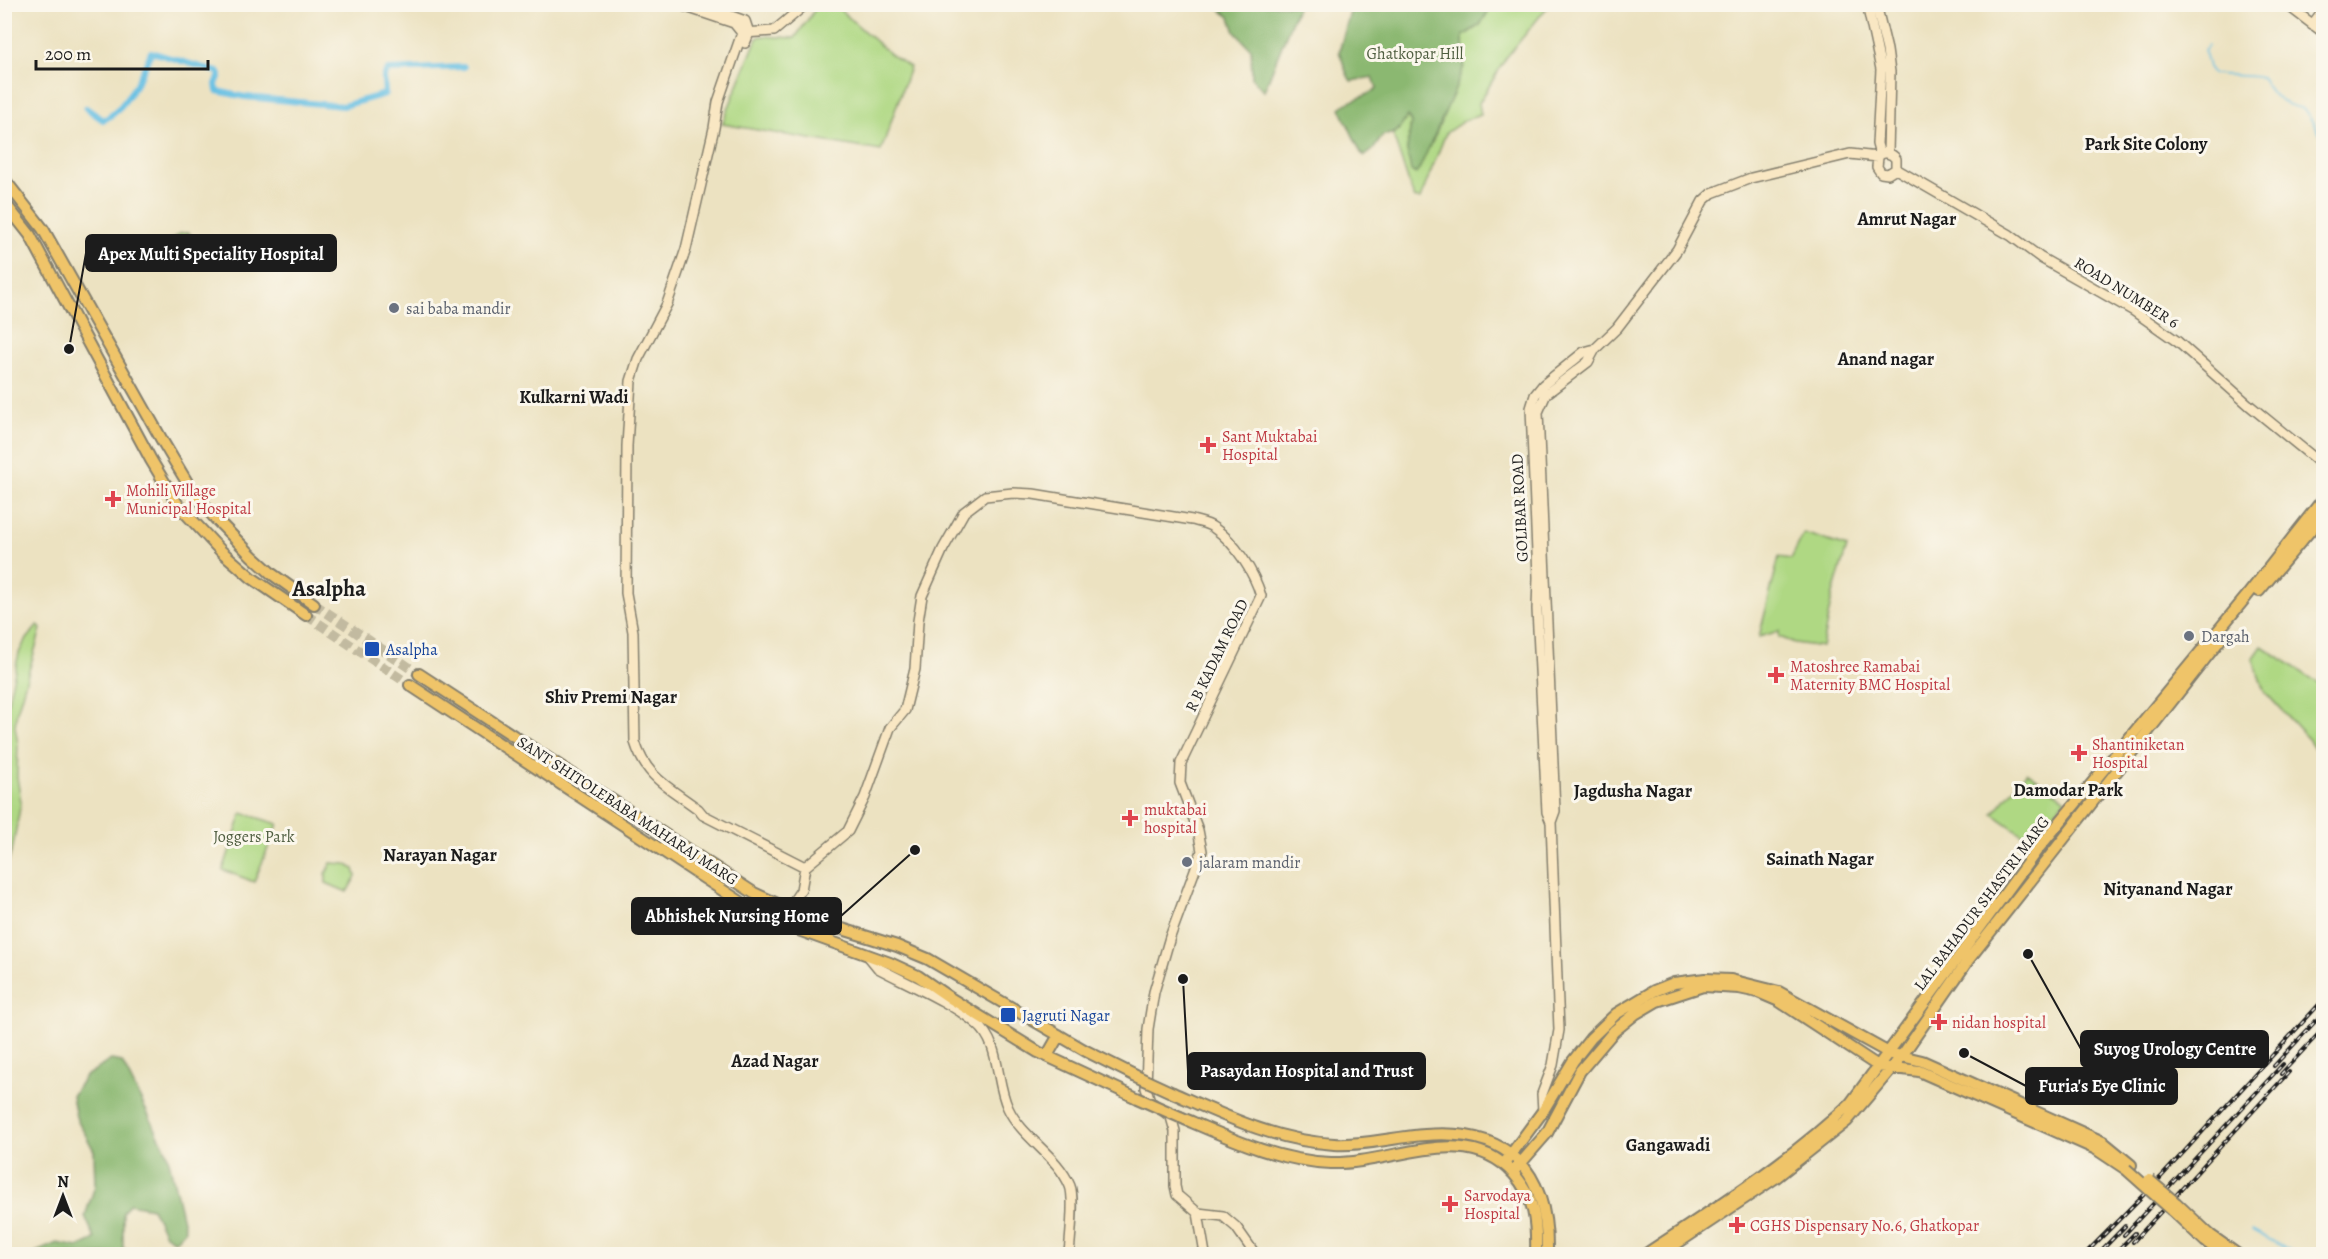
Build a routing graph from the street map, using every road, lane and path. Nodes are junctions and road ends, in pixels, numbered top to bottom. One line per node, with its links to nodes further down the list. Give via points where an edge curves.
1 (677, 4): 10 (street)
2 (698, 4): 10 (street, via 739,17 745,21)
3 (797, 4): 10 (street, via 776,24)
4 (806, 4): 10 (street, via 774,31)
5 (1867, 4): 12 (street, via 1881,69)
6 (1876, 4): 12 (street, via 1890,72)
7 (2286, 4): 9 (street)
8 (2324, 9): 9 (street)
9 (2312, 25): 11 (street)
10 (744, 29): 28 (street, via 718,102 686,249 667,304 631,381 626,593 633,633 635,742 649,772 703,815)
11 (2324, 33)
12 (1884, 119): 13 (street)
13 (1882, 155): 14 (street, via 1896,159); 14 (street, via 1876,164 1881,173 1891,174); 41 (street, GOLIBAR ROAD, via 1850,154 1751,177 1712,193 1677,250 1617,328 1595,350 1584,352 1535,395 1531,408 1540,553 1542,722 1547,812 1551,822 1559,1030)
14 (1896, 169): 19 (street, ROAD NUMBER 6, via 2143,317)
15 (4, 179): 17 (main road, via 43,229)
16 (4, 202): 18 (main road, via 30,235)
17 (114, 356): 18 (main road); 22 (main road, via 191,489 252,556)
18 (99, 363): 23 (main road, via 178,504 221,552)
19 (2324, 466)
20 (2324, 498): 37 (main road, LAL BAHADUR SHASTRI MARG, via 2037,850)
21 (2324, 513): 35 (main road, LAL BAHADUR SHASTRI MARG, via 2132,751 1969,959)
22 (314, 604)
23 (306, 615)
24 (419, 674): 26 (main road, SANT SHITOLEBABA MAHARAJ MARG)
25 (410, 685): 27 (main road, SANT SHITOLEBABA MAHARAJ MARG)
26 (443, 690): 27 (main road); 29 (main road, SANT SHITOLEBABA MAHARAJ MARG, via 754,893)
27 (435, 701): 31 (main road, SANT SHITOLEBABA MAHARAJ MARG)
28 (805, 867): 29 (street, via 801,890); 55 (street, R B KADAM ROAD, via 848,831 865,796 890,728 905,710 915,669 922,596 948,540 964,512 975,502 985,496 1033,494 1192,520 1215,528 1243,558 1261,596 1181,763 1180,783 1202,851 1154,992 1146,1088 1150,1101 1170,1118 1175,1131 1177,1195)
29 (787, 909): 30 (main road, SANT SHITOLEBABA MAHARAJ MARG); 31 (street)
30 (805, 917): 32 (main road); 36 (main road, SANT SHITOLEBABA MAHARAJ MARG, via 928,959)
31 (778, 923): 32 (main road, SANT SHITOLEBABA MAHARAJ MARG)
32 (799, 932): 33 (main road, SANT SHITOLEBABA MAHARAJ MARG)
33 (869, 957): 38 (main road, SANT SHITOLEBABA MAHARAJ MARG, via 918,976); 57 (street, via 878,968 977,1024 988,1037 1003,1094 1017,1123 1071,1189)
34 (1798, 1007): 37 (main road); 42 (main road); 45 (main road, via 1762,986 1731,980 1674,983 1616,1014 1591,1038)
35 (1920, 1028): 39 (main road, LAL BAHADUR SHASTRI MARG); 40 (main road, via 1916,1045)
36 (1059, 1035): 38 (main road); 47 (main road, SANT SHITOLEBABA MAHARAJ MARG, bridge, via 1134,1075)
37 (1889, 1053): 39 (main road); 42 (main road, LAL BAHADUR SHASTRI MARG)
38 (1047, 1056): 48 (main road, SANT SHITOLEBABA MAHARAJ MARG, bridge)
39 (1901, 1056): 40 (main road); 43 (main road, LAL BAHADUR SHASTRI MARG)
40 (1922, 1062): 44 (main road)
41 (1553, 1065): 45 (street); 46 (street, GOLIBAR ROAD, via 1542,1094)
42 (1878, 1066): 43 (main road); 62 (main road, LAL BAHADUR SHASTRI MARG, via 1851,1103 1817,1135)
43 (1890, 1069): 44 (main road); 63 (main road, LAL BAHADUR SHASTRI MARG, via 1847,1121 1824,1141)
44 (1936, 1073): 54 (main road, bridge, via 2024,1111 2096,1149 2131,1169)
45 (1571, 1076): 46 (main road); 50 (main road, via 1552,1125)
46 (1543, 1111): 49 (main road)
47 (1229, 1117): 48 (main road); 49 (main road, SANT SHITOLEBABA MAHARAJ MARG, via 1294,1140 1336,1145 1422,1135 1468,1135)
48 (1222, 1135): 51 (main road, SANT SHITOLEBABA MAHARAJ MARG, via 1285,1158 1332,1163 1465,1147 1482,1151)
49 (1512, 1153): 50 (main road, SANT SHITOLEBABA MAHARAJ MARG); 51 (main road)
50 (1521, 1162): 52 (main road); 53 (main road, SANT SHITOLEBABA MAHARAJ MARG)
51 (1504, 1164): 52 (main road)
52 (1513, 1172): 53 (main road)
53 (1538, 1207): 56 (main road)
54 (2174, 1207): 64 (main road); 65 (main road)
55 (1198, 1213): 58 (street); 59 (street, via 1223,1216)
56 (1541, 1228): 60 (main road); 61 (main road)
57 (1069, 1254)
58 (1205, 1254)
59 (1255, 1254)
60 (1536, 1254)
61 (1546, 1254)
62 (1646, 1254)
63 (1661, 1254)
64 (2223, 1254)
65 (2237, 1254)

